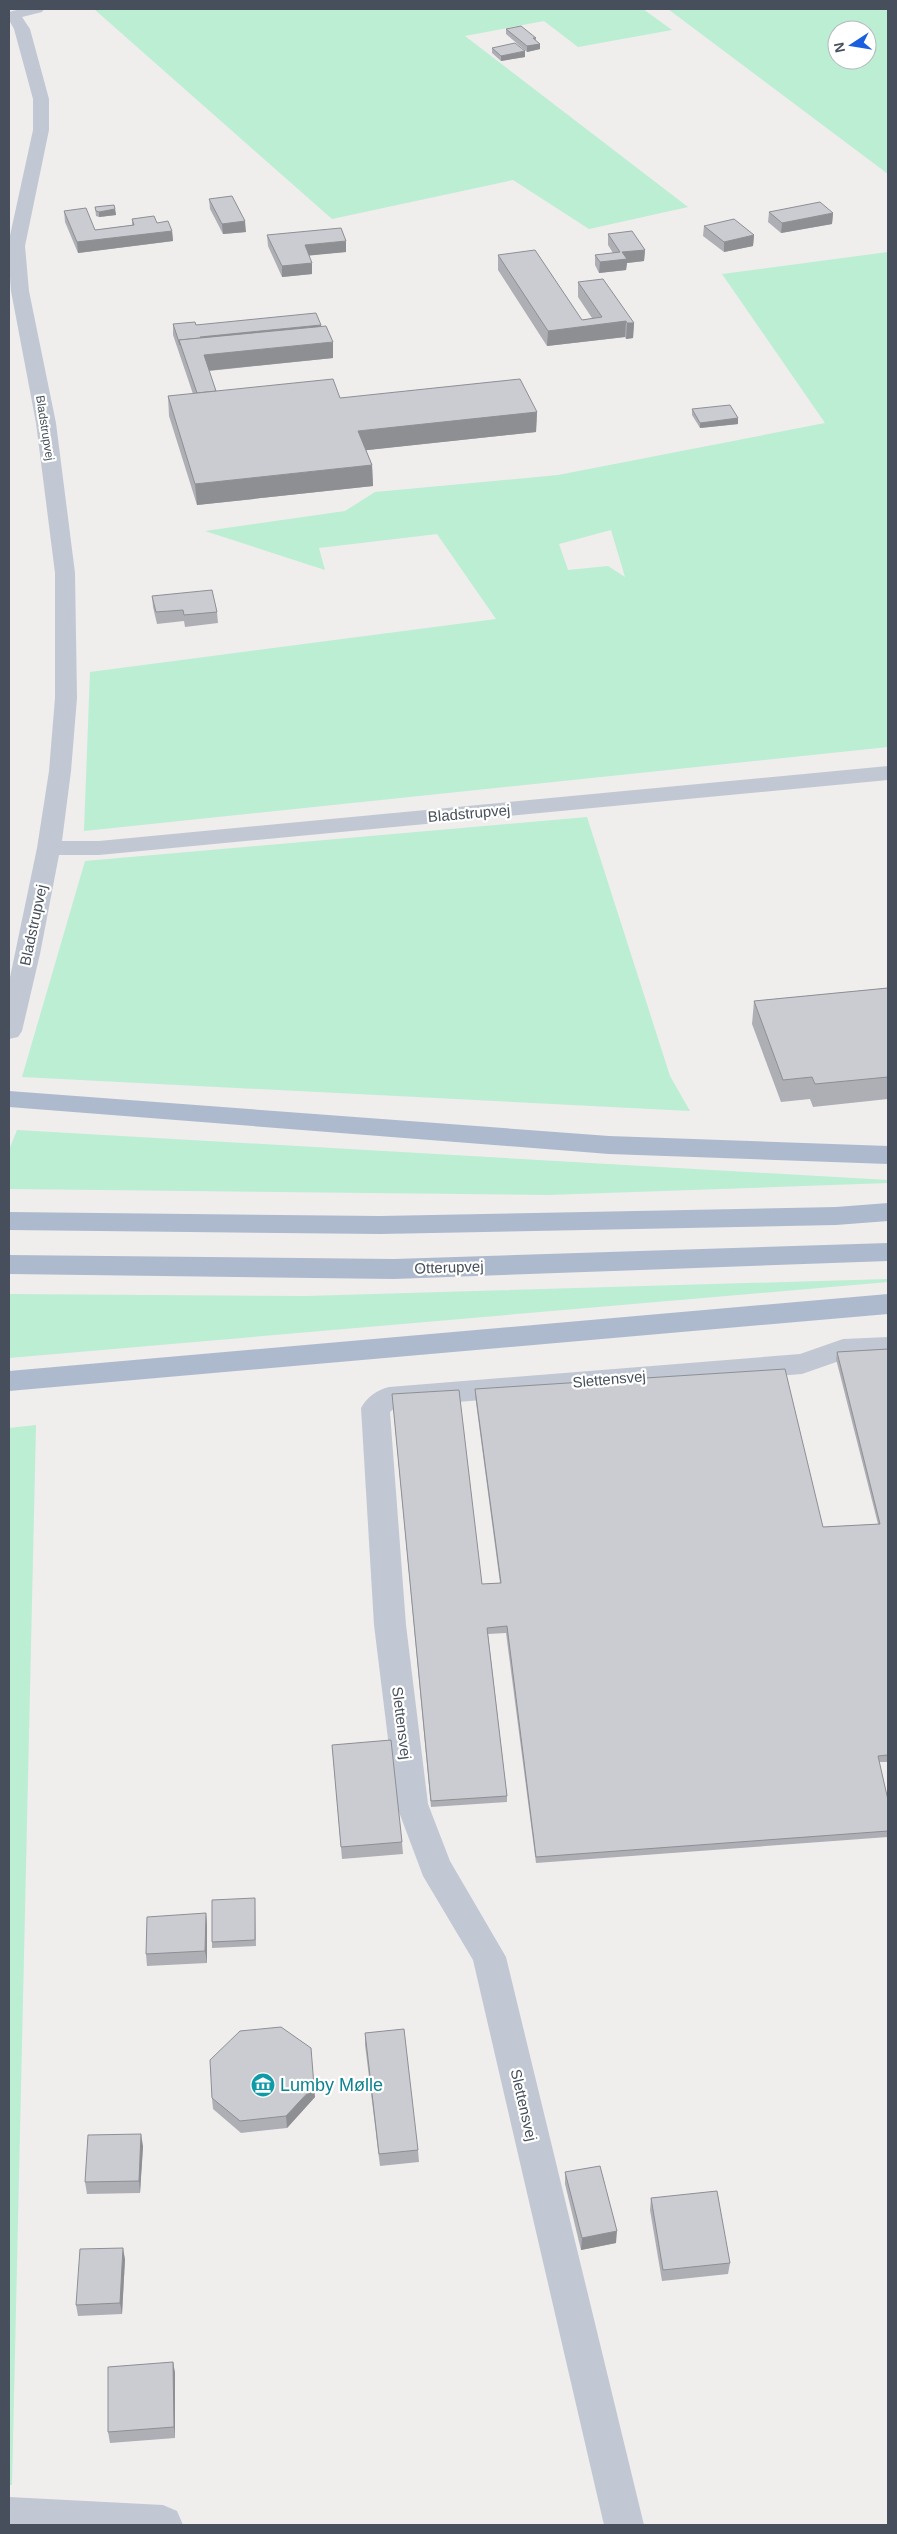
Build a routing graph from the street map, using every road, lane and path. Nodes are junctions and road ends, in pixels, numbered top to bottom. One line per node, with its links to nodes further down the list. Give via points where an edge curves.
1 (37, 9): 2 (street)
2 (11, 16): 4 (street, Bladstrupvej, via 22,28 41,99 41,130 16,246 20,291 46,423 65,573 66,698)
3 (888, 773): 4 (street, Bladstrupvej, via 118,846)
4 (50, 848): 5 (street, Bladstrupvej)
5 (9, 1031)
6 (9, 1100): 7 (main road, via 609,1145)
7 (888, 1155)
8 (888, 1212): 9 (main road, via 836,1216 380,1226)
9 (9, 1221)
10 (888, 1252): 11 (main road, Otterupvej, via 394,1269)
11 (9, 1265)
12 (888, 1304): 14 (main road)
13 (888, 1347): 17 (street, Slettensvej, via 843,1349 802,1364 389,1397 375,1408 390,1625 412,1804 435,1866 489,1957)
14 (9, 1381)
15 (9, 2517): 16 (street)
16 (163, 2525)
17 (624, 2525)

